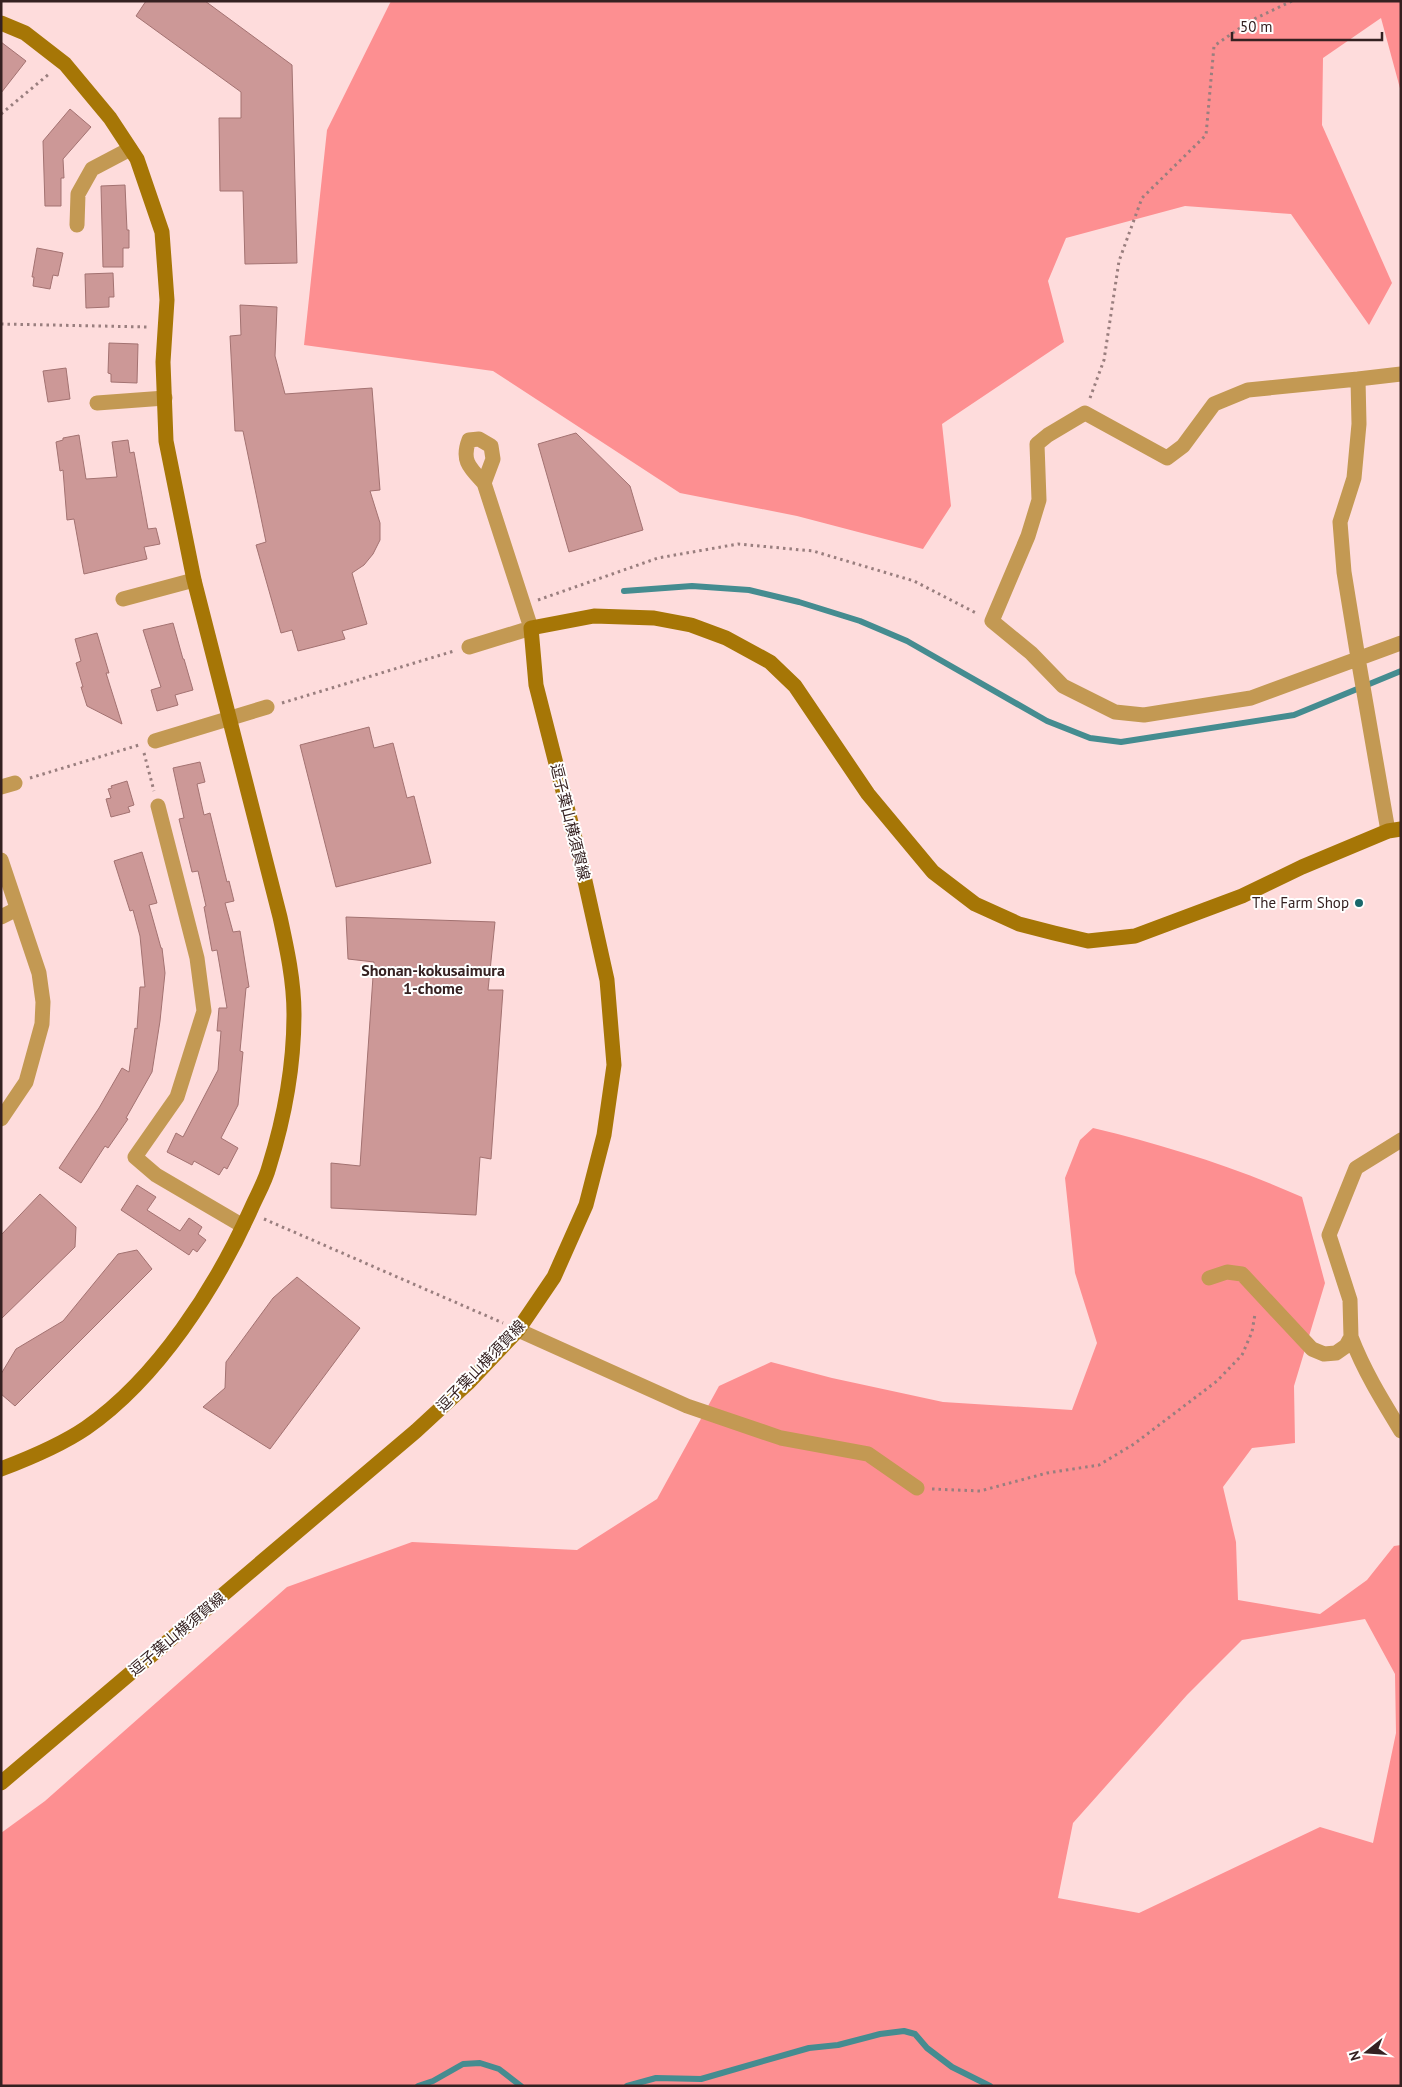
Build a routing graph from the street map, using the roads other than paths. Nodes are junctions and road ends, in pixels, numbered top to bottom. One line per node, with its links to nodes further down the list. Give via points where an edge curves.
1 (1, 23): 2 (main road, via 25,33 64,64 110,118)
2 (130, 149): 3 (street, via 92,169 78,194); 6 (main road, via 137,159 162,232 167,300 163,362)
3 (77, 225)
4 (1401, 374): 5 (street)
5 (1358, 379): 14 (street, via 1359,424 1354,478 1340,522 1344,572); 14 (street, via 1248,390 1214,404 1183,446 1167,458 1085,413 1048,435 1037,444 1039,500 1028,536 992,621 1031,653 1063,686 1115,712 1144,715 1251,698)
6 (165, 398): 7 (street); 9 (main road, via 166,441)
7 (97, 403)
8 (484, 483): 11 (street)
9 (194, 580): 10 (street); 16 (main road)
10 (124, 599)
11 (531, 628): 13 (street); 19 (main road, via 594,616 654,618 691,625 726,638 770,662 795,686 868,794 933,872 975,904 1019,924 1088,941 1135,936 1242,896 1302,867); 27 (main road, 逗子葉山横須賀線, via 536,685 607,980 614,1065 604,1135 586,1205 554,1277)
12 (1401, 643): 14 (street)
13 (469, 647)
14 (1358, 658): 19 (street)
15 (268, 707): 16 (street)
16 (229, 718): 17 (street); 25 (main road, via 280,917 290,967 294,1014 291,1064 280,1123 269,1169)
17 (155, 741)
18 (158, 806): 25 (street, via 197,958 204,1011 177,1096 135,1157 156,1175)
19 (1395, 830)
20 (1, 860): 21 (street)
21 (17, 909): 22 (street); 23 (street, via 39,973 42,1024 26,1082)
22 (1, 917)
23 (1, 1119)
24 (1401, 1140): 28 (street, via 1356,1168 1329,1236 1350,1300)
25 (246, 1219): 30 (main road, via 209,1291 162,1355 128,1393 86,1428)
26 (1209, 1278): 28 (street, via 1227,1272 1242,1274 1312,1349 1324,1354 1336,1353 1346,1346)
27 (518, 1330): 31 (street, via 687,1406 781,1438 868,1454); 32 (main road, 逗子葉山横須賀線, via 416,1431)
28 (1351, 1337): 29 (street, via 1367,1375)
29 (1401, 1431)
30 (1, 1469)
31 (917, 1488)
32 (1, 1783)

